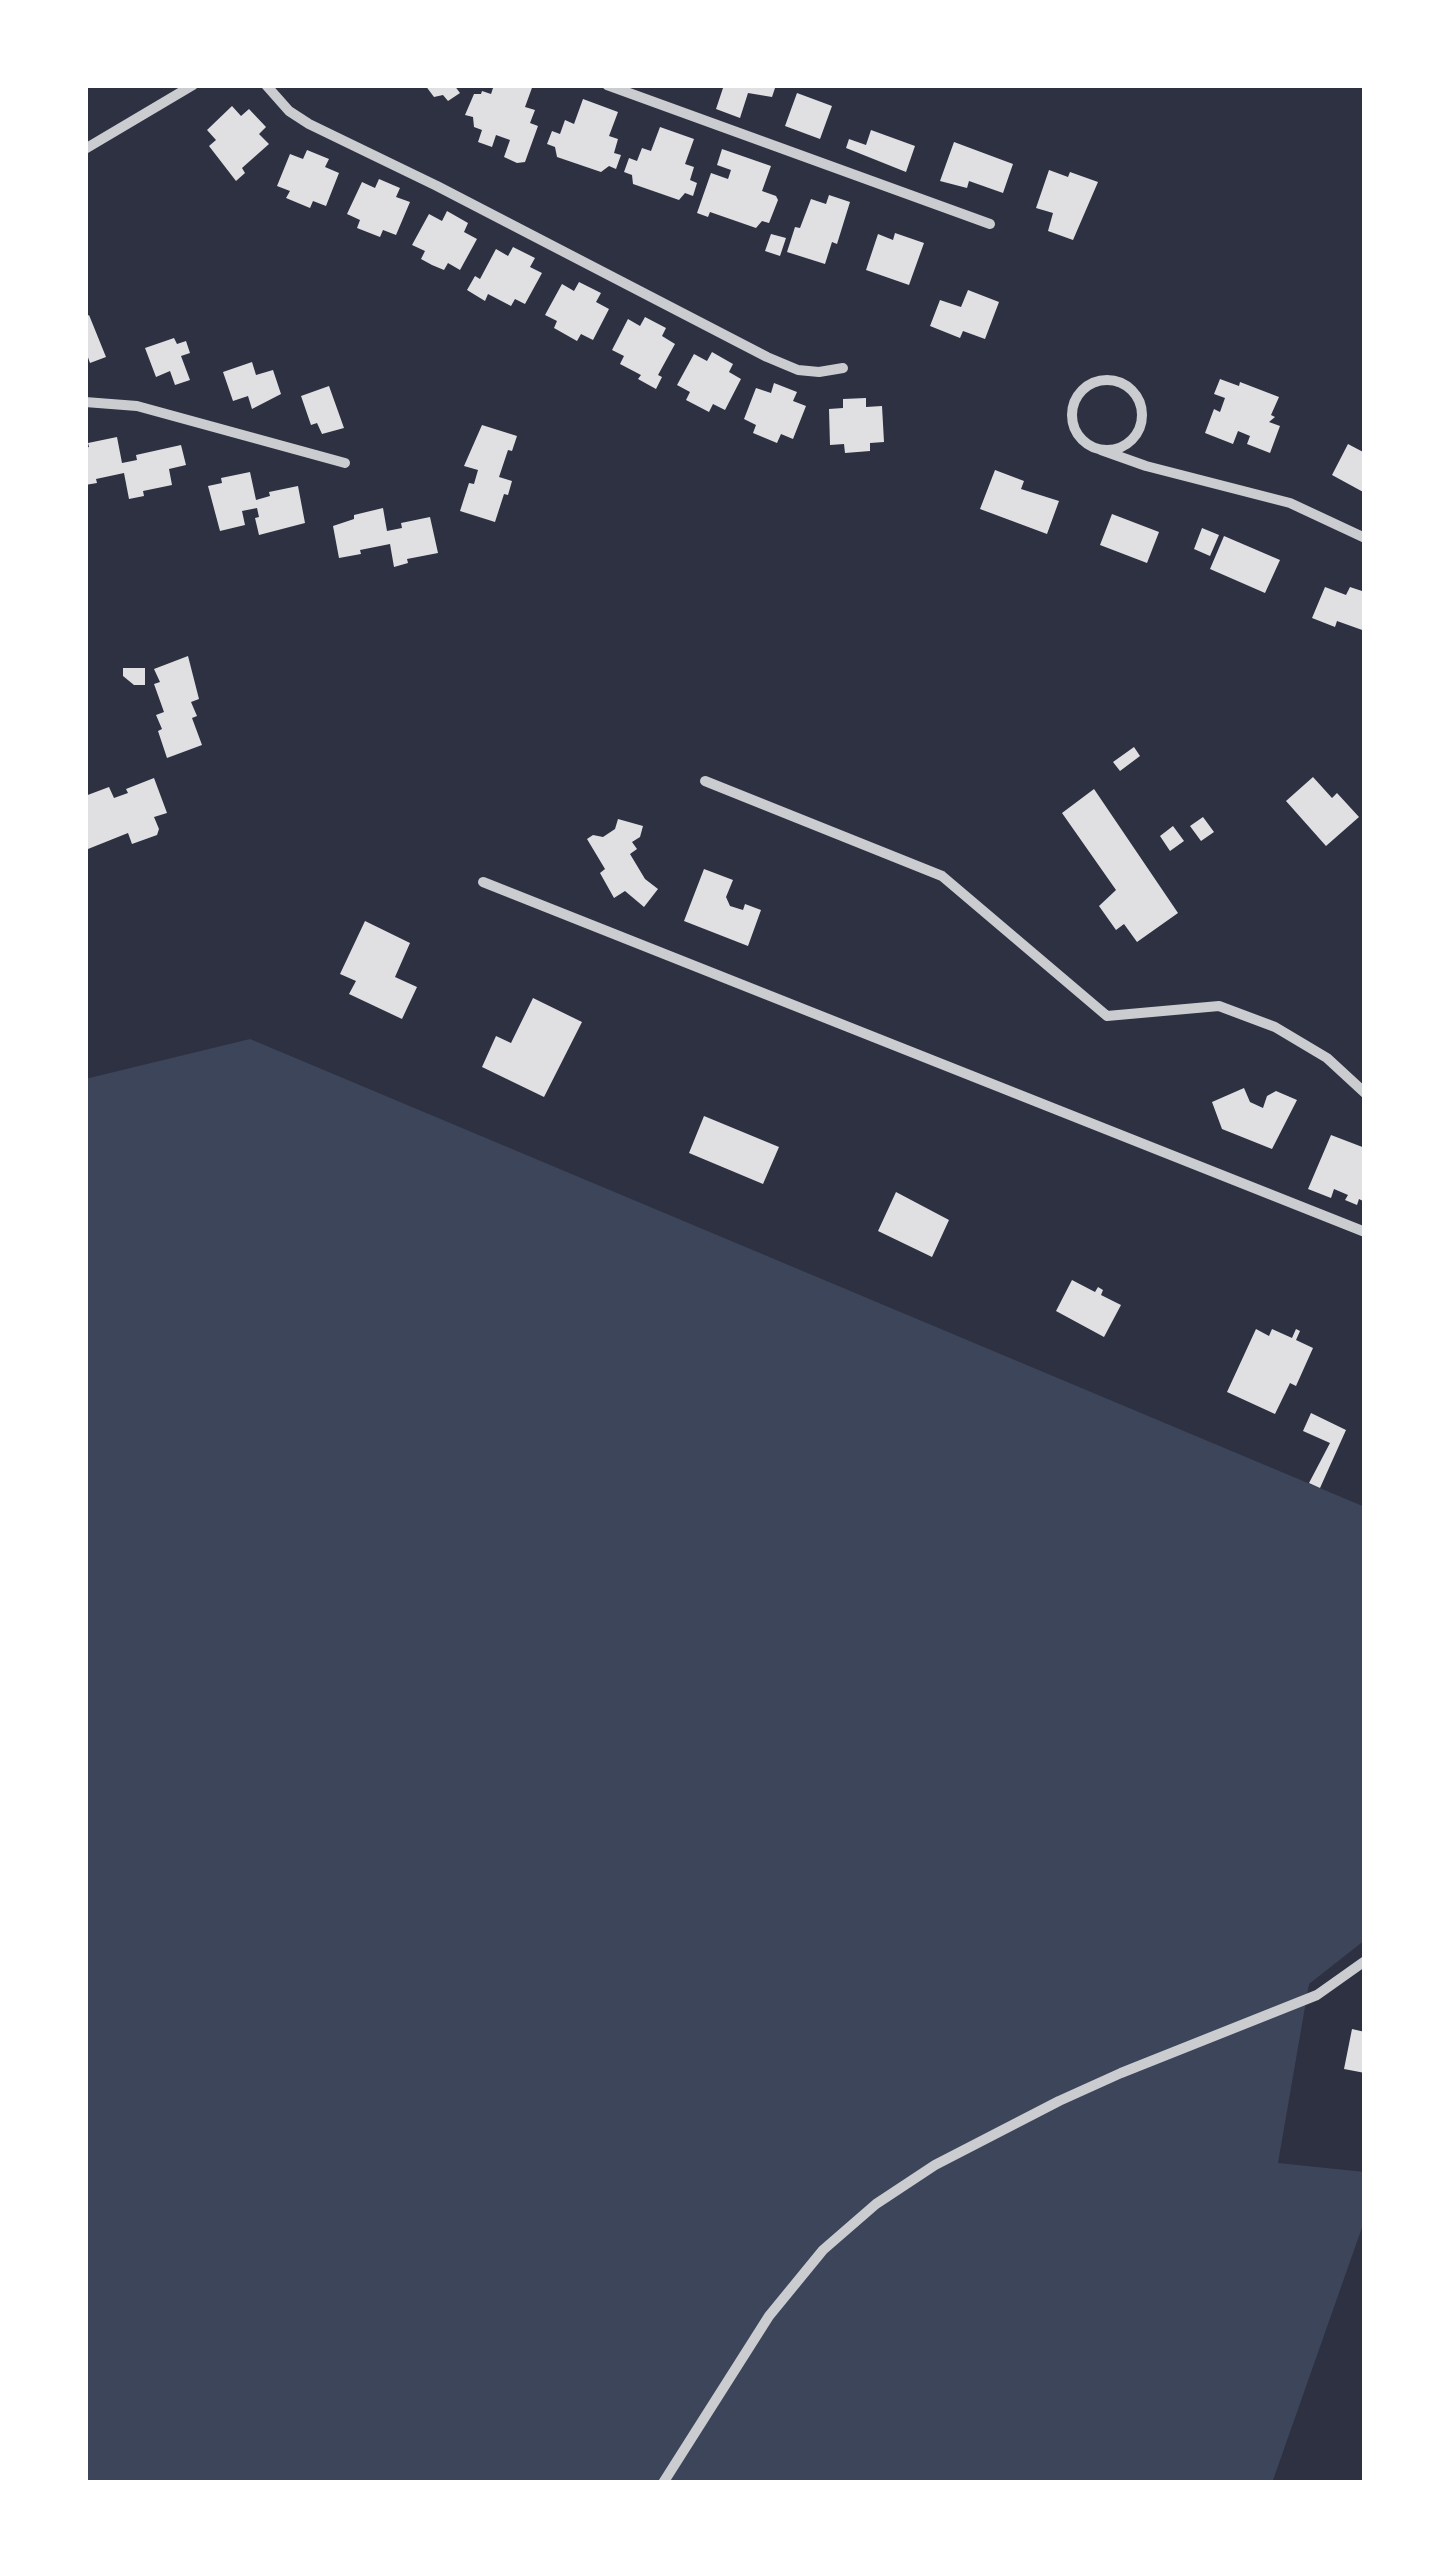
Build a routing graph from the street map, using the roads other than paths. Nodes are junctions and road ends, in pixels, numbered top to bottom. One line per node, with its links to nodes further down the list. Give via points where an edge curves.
1 (193, 85): 4 (street)
2 (266, 85): 6 (street, via 309,124 766,357 798,370)
3 (607, 85): 5 (street)
4 (85, 149)
5 (990, 224)
6 (843, 368)
7 (85, 402): 9 (street, via 138,406)
8 (1102, 450): 8 (street, via 1134,439 1142,418 1129,387 1107,379 1085,387 1072,406 1074,429); 10 (street, via 1290,503)
9 (345, 463)
10 (1365, 538)
11 (705, 781): 13 (street, via 942,876 1107,1016 1219,1006 1288,1035)
12 (483, 882): 14 (street)
13 (1365, 1093)
14 (1365, 1232)
15 (1365, 1960): 16 (street, via 1317,1995 1059,2101 935,2164 876,2204 823,2250 769,2316)
16 (663, 2483)

